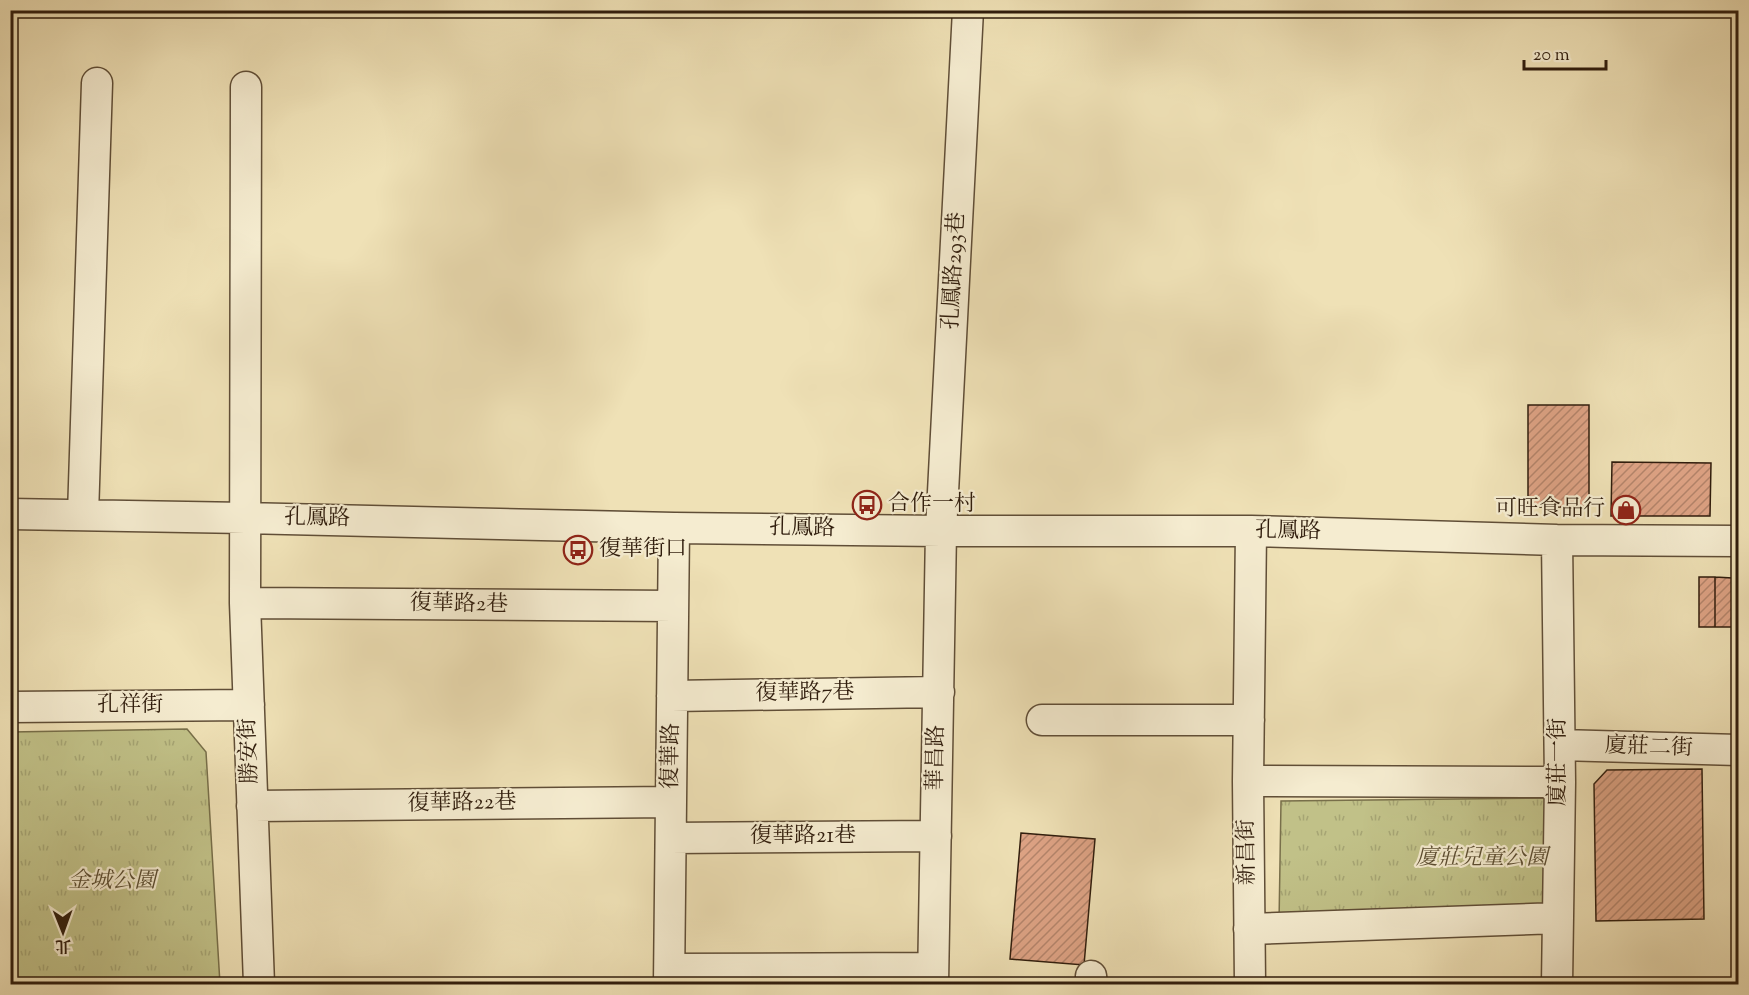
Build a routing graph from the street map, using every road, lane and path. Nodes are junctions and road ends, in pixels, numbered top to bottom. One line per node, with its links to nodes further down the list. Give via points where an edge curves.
1 (968, 10): 8 (street, 孔鳳路293巷)
2 (97, 83): 5 (street)
3 (246, 87): 6 (street, 勝安街)
4 (10, 514): 5 (street, 孔鳳路)
5 (83, 515): 6 (street, 孔鳳路)
6 (245, 518): 7 (street, 孔鳳路); 12 (street, 勝安街)
7 (674, 528): 8 (street, 孔鳳路); 13 (street, 復華路)
8 (941, 531): 9 (street, 孔鳳路); 14 (street, 華昌路)
9 (1251, 531): 10 (street, 孔鳳路); 19 (street, 新昌街)
10 (1557, 540): 11 (street, 孔鳳路); 20 (street, 廈莊一街)
11 (1738, 541)
12 (245, 603): 13 (street, 復華路2巷); 16 (street, 勝安街)
13 (673, 606): 15 (street, 復華路)
14 (939, 692): 15 (street, 復華路7巷); 26 (street, 華昌路)
15 (672, 696): 24 (street, 復華路)
16 (249, 705): 17 (street, 孔祥街); 25 (street, 勝安街)
17 (10, 707)
18 (1042, 720): 19 (street)
19 (1249, 720): 22 (street, 新昌街)
20 (1560, 745): 21 (street, 廈莊二街); 23 (street, 廈莊一街)
21 (1738, 750)
22 (1248, 781): 23 (street); 29 (street, 新昌街)
23 (1560, 782): 28 (street, 廈莊一街)
24 (671, 802): 25 (street, 復華路22巷); 27 (street, 復華路)
25 (252, 806): 32 (street, 勝安街)
26 (936, 836): 27 (street, 復華路21巷); 31 (street, 華昌路)
27 (671, 838): 30 (street, 復華路)
28 (1558, 918): 29 (street); 34 (street, 廈莊一街)
29 (1249, 929): 33 (street, 新昌街)
30 (670, 976): 31 (street)
31 (933, 976)
32 (259, 984)
33 (1250, 984)
34 (1557, 984)

